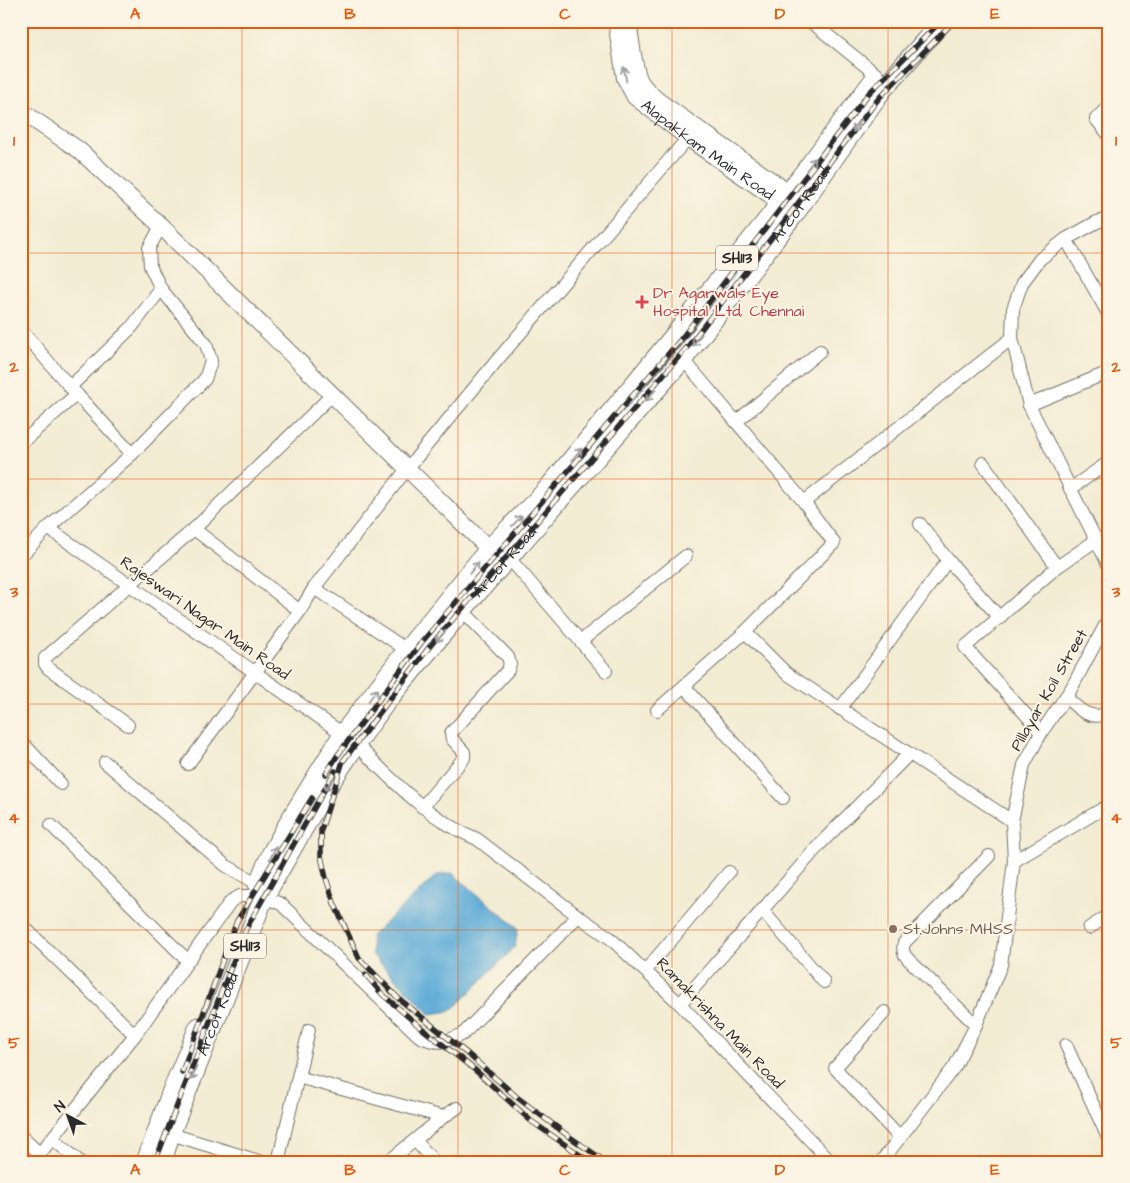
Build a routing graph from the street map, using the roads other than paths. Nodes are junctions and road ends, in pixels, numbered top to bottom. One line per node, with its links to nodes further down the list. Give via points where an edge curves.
1 (616, 21): 9 (street, Alapakkam Main Road, one-way to 1, via 642,103 631,91 625,78)
2 (628, 21): 9 (street, Alapakkam Main Road, via 640,81)
3 (810, 21): 6 (street)
4 (926, 21): 6 (main road, Arcot Road / SH113)
5 (944, 21): 11 (main road, Arcot Road / SH113, one-way to 11, via 880,91)
6 (877, 76): 11 (main road, Arcot Road / SH113, one-way to 6)
7 (1109, 106): 10 (street, via 1096,119)
8 (21, 111): 13 (street, via 79,150)
9 (692, 133): 11 (street, Alapakkam Main Road); 30 (street)
10 (1109, 135)
11 (792, 203): 20 (main road, Arcot Road / SH113, one-way to 20); 37 (main road, Arcot Road / SH113, one-way to 11, via 546,492)
12 (1109, 219): 14 (street)
13 (161, 226): 15 (street, via 148,253 150,266); 23 (street)
14 (1066, 239): 16 (street); 18 (street, via 1040,259 1022,283 1013,310)
15 (161, 289): 22 (street, via 132,328); 27 (street, via 206,344 211,361 205,379)
16 (1109, 315)
17 (21, 330): 22 (street)
18 (1012, 338): 24 (street); 32 (street)
19 (820, 350): 25 (street)
20 (683, 358): 25 (street); 40 (main road, Arcot Road / SH113, one-way to 40)
21 (1109, 372): 24 (street)
22 (74, 390): 26 (street); 27 (street)
23 (332, 395): 30 (street); 35 (street)
24 (1029, 405): 31 (street)
25 (736, 422): 32 (street)
26 (21, 443)
27 (132, 454): 34 (street)
28 (1109, 462): 31 (street)
29 (983, 463): 43 (street)
30 (407, 469): 37 (street); 45 (street)
31 (1070, 489): 36 (street)
32 (804, 502): 50 (street, via 834,543)
33 (920, 524): 41 (street)
34 (48, 528): 38 (street); 44 (street, Rajeswari Nagar Main Road)
35 (194, 529): 44 (street); 47 (street)
36 (1095, 541): 42 (street); 43 (street)
37 (489, 550): 52 (main road, Arcot Road / SH113, one-way to 37)
38 (21, 556)
39 (686, 556): 51 (street)
40 (509, 558): 46 (main road, Arcot Road / SH113); 51 (street)
41 (948, 560): 48 (street); 57 (street)
42 (1109, 566)
43 (1057, 567): 48 (street)
44 (130, 586): 54 (street, Rajeswari Nagar Main Road); 60 (street, via 48,654 44,661 48,668)
45 (314, 588): 47 (street); 52 (street)
46 (462, 610): 62 (main road, Arcot Road / SH113, one-way to 62, via 386,702); 70 (street, via 508,656 510,664 451,733 452,739 464,752 464,758)
47 (300, 611): 54 (street)
48 (1000, 618): 61 (street, via 965,647)
49 (1109, 618): 56 (street, Pillayar Koil Street)
50 (745, 632): 55 (street); 57 (street, via 786,673)
51 (581, 641): 53 (street)
52 (407, 650): 62 (main road, Arcot Road / SH113, one-way to 52)
53 (606, 671)
54 (254, 672): 62 (street, Rajeswari Nagar Main Road); 66 (street)
55 (684, 686): 58 (street); 68 (street)
56 (1066, 697): 59 (street, via 1091,716); 61 (street, Pillayar Koil Street)
57 (840, 709): 64 (street)
58 (657, 710)
59 (1109, 713)
60 (128, 725)
61 (1041, 733): 71 (street, Pillayar Koil Street, via 1024,765)
62 (350, 739): 70 (street, Rajeswari Nagar Main Road); 76 (main road, Arcot Road / SH113, via 324,792)
63 (21, 741): 67 (street)
64 (909, 754): 71 (street); 77 (street, via 821,843)
65 (105, 762): 76 (street)
66 (188, 764)
67 (61, 784)
68 (783, 798)
69 (1109, 805): 74 (street)
70 (422, 808): 79 (street, Ramakrishna Main Road, via 476,840)
71 (1012, 821): 74 (street, Pillayar Koil Street)
72 (51, 826): 82 (street)
73 (989, 856): 87 (street, via 904,943 902,949 903,954)
74 (1014, 862): 87 (street, Pillayar Koil Street, via 1001,965)
75 (729, 872): 83 (street)
76 (258, 892): 79 (street, via 281,904 418,1036 441,1043 462,1034); 82 (street, via 233,899); 94 (main road, Arcot Road / SH113)
77 (762, 910): 84 (street); 85 (street)
78 (1109, 915): 81 (street)
79 (578, 916): 83 (street, Ramakrishna Main Road, via 610,938)
80 (21, 924): 89 (street)
81 (1089, 928)
82 (188, 961): 89 (street)
83 (646, 970): 85 (street, Ramakrishna Main Road)
84 (824, 982)
85 (680, 1004): 108 (street, Ramakrishna Main Road)
86 (885, 1012): 96 (street, via 836,1068)
87 (976, 1025): 96 (street, Pillayar Koil Street, via 955,1066)
88 (309, 1030): 91 (street)
89 (135, 1035): 97 (street)
90 (1066, 1045): 99 (street)
91 (298, 1077): 93 (street); 105 (street)
92 (457, 1108): 93 (street)
93 (443, 1117): 98 (street)
94 (164, 1132): 102 (main road, Arcot Road / SH113); 103 (main road, Arcot Road / SH113); 104 (street)
95 (21, 1136): 100 (street)
96 (900, 1138): 109 (street, Pillayar Koil Street)
97 (53, 1139): 100 (street); 101 (street)
98 (415, 1140): 106 (street); 107 (street)
99 (1109, 1140)
100 (37, 1158)
101 (80, 1162)
102 (146, 1162)
103 (162, 1162)
104 (262, 1162)
105 (278, 1162)
106 (388, 1162)
107 (434, 1162)
108 (831, 1162)
109 (882, 1162)

